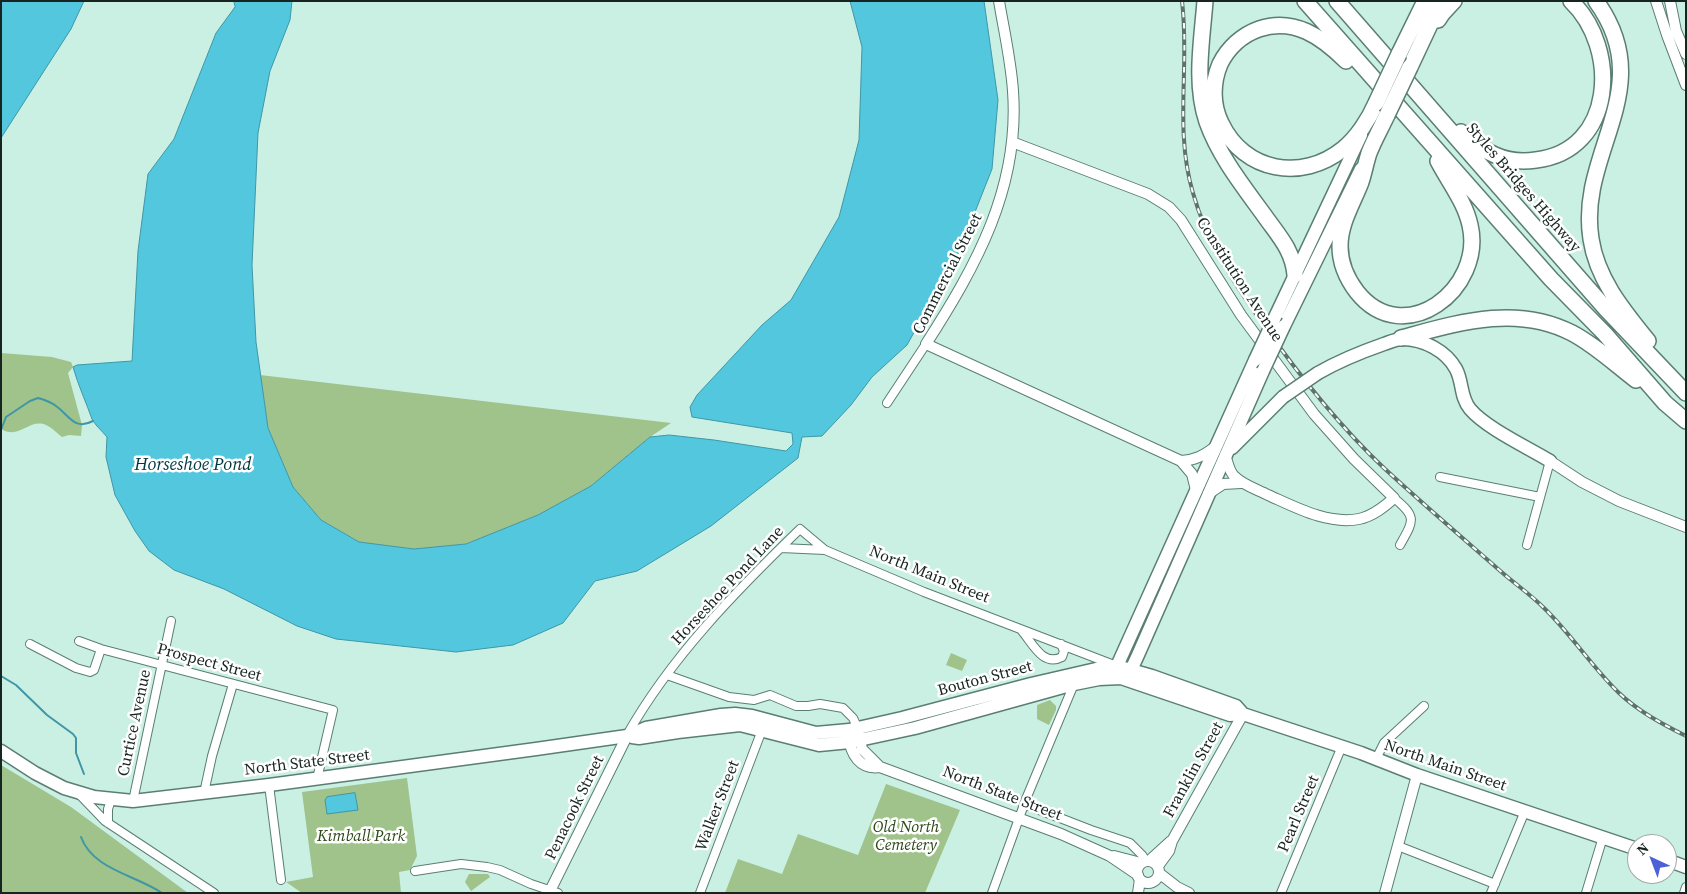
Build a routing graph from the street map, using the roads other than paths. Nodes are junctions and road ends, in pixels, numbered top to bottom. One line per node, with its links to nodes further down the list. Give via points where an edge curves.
1 (998, 1): 19 (street, Commercial Street, via 1012,76)
2 (1205, 1): 21 (highway, via 1200,72 1202,106 1207,123 1229,165 1292,256)
3 (1305, 1): 17 (highway)
4 (1441, 1): 12 (highway)
5 (1454, 1): 12 (highway)
6 (1571, 1): 15 (highway, via 1593,33 1603,64 1603,81 1602,97 1590,128 1566,150 1544,159 1527,161 1495,155 1481,148)
7 (1596, 1): 24 (highway, via 1616,41 1620,87 1592,189 1589,213 1591,239 1609,289)
8 (1656, 1): 14 (street)
9 (1670, 1): 13 (street, via 1676,31)
10 (1423, 2): 16 (highway, bridge)
11 (1340, 4): 15 (highway, Styles Bridges Highway)
12 (1423, 39): 17 (highway, bridge)
13 (1686, 54)
14 (1686, 85)
15 (1428, 106): 24 (highway, Styles Bridges Highway, via 1599,302)
16 (1373, 108): 17 (highway, via 1352,140 1330,158 1299,168 1273,166 1258,162 1247,154 1225,131 1214,103 1216,77 1226,53 1241,38 1270,26 1290,26 1311,32 1324,41); 21 (main road)
17 (1393, 112): 18 (highway); 20 (highway)
18 (1426, 140): 20 (highway, via 1465,209 1472,246 1464,274 1452,293 1433,308 1411,315 1394,314 1373,306 1355,289 1344,267 1340,245 1342,227); 26 (highway)
19 (1012, 142): 23 (street, Commercial Street, via 999,205 989,231 964,282); 35 (street, Constitution Avenue, via 1148,194 1175,213 1241,315 1314,414)
20 (1369, 154): 28 (main road, bridge, via 1353,181 1263,371)
21 (1295, 275): 28 (main road, bridge, via 1255,360)
22 (1401, 338): 26 (highway, via 1483,319 1516,317 1532,320 1572,332); 28 (main road, bridge, via 1353,355 1318,373 1283,397); 29 (main road, via 1435,347 1457,371 1466,404 1471,410 1483,421)
23 (926, 344): 25 (street); 30 (street, Commercial Street)
24 (1685, 393)
25 (888, 403)
26 (1665, 403): 27 (highway)
27 (1686, 421)
28 (1220, 451): 30 (street); 32 (street, via 1232,474); 33 (main road)
29 (1550, 460): 34 (street); 36 (street, via 1618,501)
30 (1181, 461): 33 (street)
31 (1440, 476): 34 (street)
32 (1241, 483): 33 (street, via 1223,484); 35 (street, via 1296,508 1339,520 1368,516)
33 (1202, 492): 49 (main road)
34 (1540, 497): 39 (street)
35 (1394, 498): 38 (street, via 1410,512 1411,517)
36 (1686, 527)
37 (800, 529): 40 (street, Horseshoe Pond Lane); 41 (street, North Main Street)
38 (1400, 545)
39 (1527, 545)
40 (781, 548): 41 (street, North Main Street); 50 (street, Horseshoe Pond Lane, via 706,626)
41 (825, 550): 43 (street, North Main Street)
42 (171, 621): 48 (street, Curtice Avenue)
43 (1021, 630): 46 (street, North Main Street); 46 (street, via 1048,660 1062,656)
44 (79, 642): 47 (street, Prospect Street)
45 (30, 644): 47 (street, via 90,672 94,670)
46 (1061, 644): 49 (street, North Main Street)
47 (101, 649): 48 (street, Prospect Street)
48 (162, 665): 51 (street, Prospect Street); 67 (street, Curtice Avenue)
49 (1123, 672): 52 (main road, Bouton Street); 54 (main road, North Main Street, via 1236,706); 57 (main road, Bouton Street, via 1096,668)
50 (667, 675): 56 (street, Horseshoe Pond Lane); 57 (street, via 729,697 754,700 770,695 796,706 820,704 843,708 848,713)
51 (233, 684): 62 (street, Prospect Street, via 333,710); 65 (street)
52 (1074, 684): 57 (main road, Bouton Street, via 915,728); 68 (street)
53 (1424, 706): 60 (street, via 1384,743)
54 (1243, 714): 58 (main road, North Main Street); 77 (street, Franklin Street)
55 (762, 730): 56 (main road, North State Street, via 740,725 640,738); 57 (main road, North State Street, via 819,745); 84 (street, Walker Street)
56 (627, 736): 57 (main road, North State Street, via 646,728 736,714 816,733); 62 (main road, North State Street); 82 (street, Penacook Street)
57 (854, 736): 70 (street, North State Street, via 851,752 865,766 880,767)
58 (1342, 746): 60 (main road, North Main Street); 88 (street, Pearl Street)
59 (1, 751): 64 (main road, North State Street, via 35,773)
60 (1376, 759): 61 (main road, North Main Street)
61 (1417, 775): 69 (main road, North Main Street); 74 (street)
62 (317, 779): 63 (main road, North State Street)
63 (268, 785): 65 (main road, North State Street); 79 (street)
64 (77, 792): 66 (main road, North State Street); 71 (street)
65 (204, 793): 67 (main road, North State Street)
66 (111, 800): 67 (main road, North State Street); 71 (street)
67 (133, 801)
68 (1024, 804): 70 (street); 77 (street, via 1130,842 1142,855)
69 (1525, 811): 72 (main road, North Main Street); 80 (street)
70 (1020, 818): 75 (street, North State Street); 85 (street)
71 (108, 823): 83 (street)
72 (1603, 837): 73 (main road, North Main Street); 91 (street)
73 (1627, 845)
74 (1398, 846): 80 (street); 89 (street)
75 (1110, 856): 77 (street, North State Street, via 1117,855); 78 (street, North State Street)
76 (415, 871): 82 (street, via 461,864 487,867)
77 (1151, 873): 78 (street, North State Street, via 1145,882); 78 (street, via 1138,868); 87 (street, North State Street)
78 (1139, 877): 86 (street)
79 (281, 880)
80 (1495, 884): 90 (street)
81 (1686, 887): 92 (street)
82 (552, 892)
83 (214, 893)
84 (700, 893)
85 (992, 893)
86 (1138, 893)
87 (1189, 893)
88 (1282, 893)
89 (1385, 893)
90 (1490, 893)
91 (1586, 893)
92 (1684, 893)

